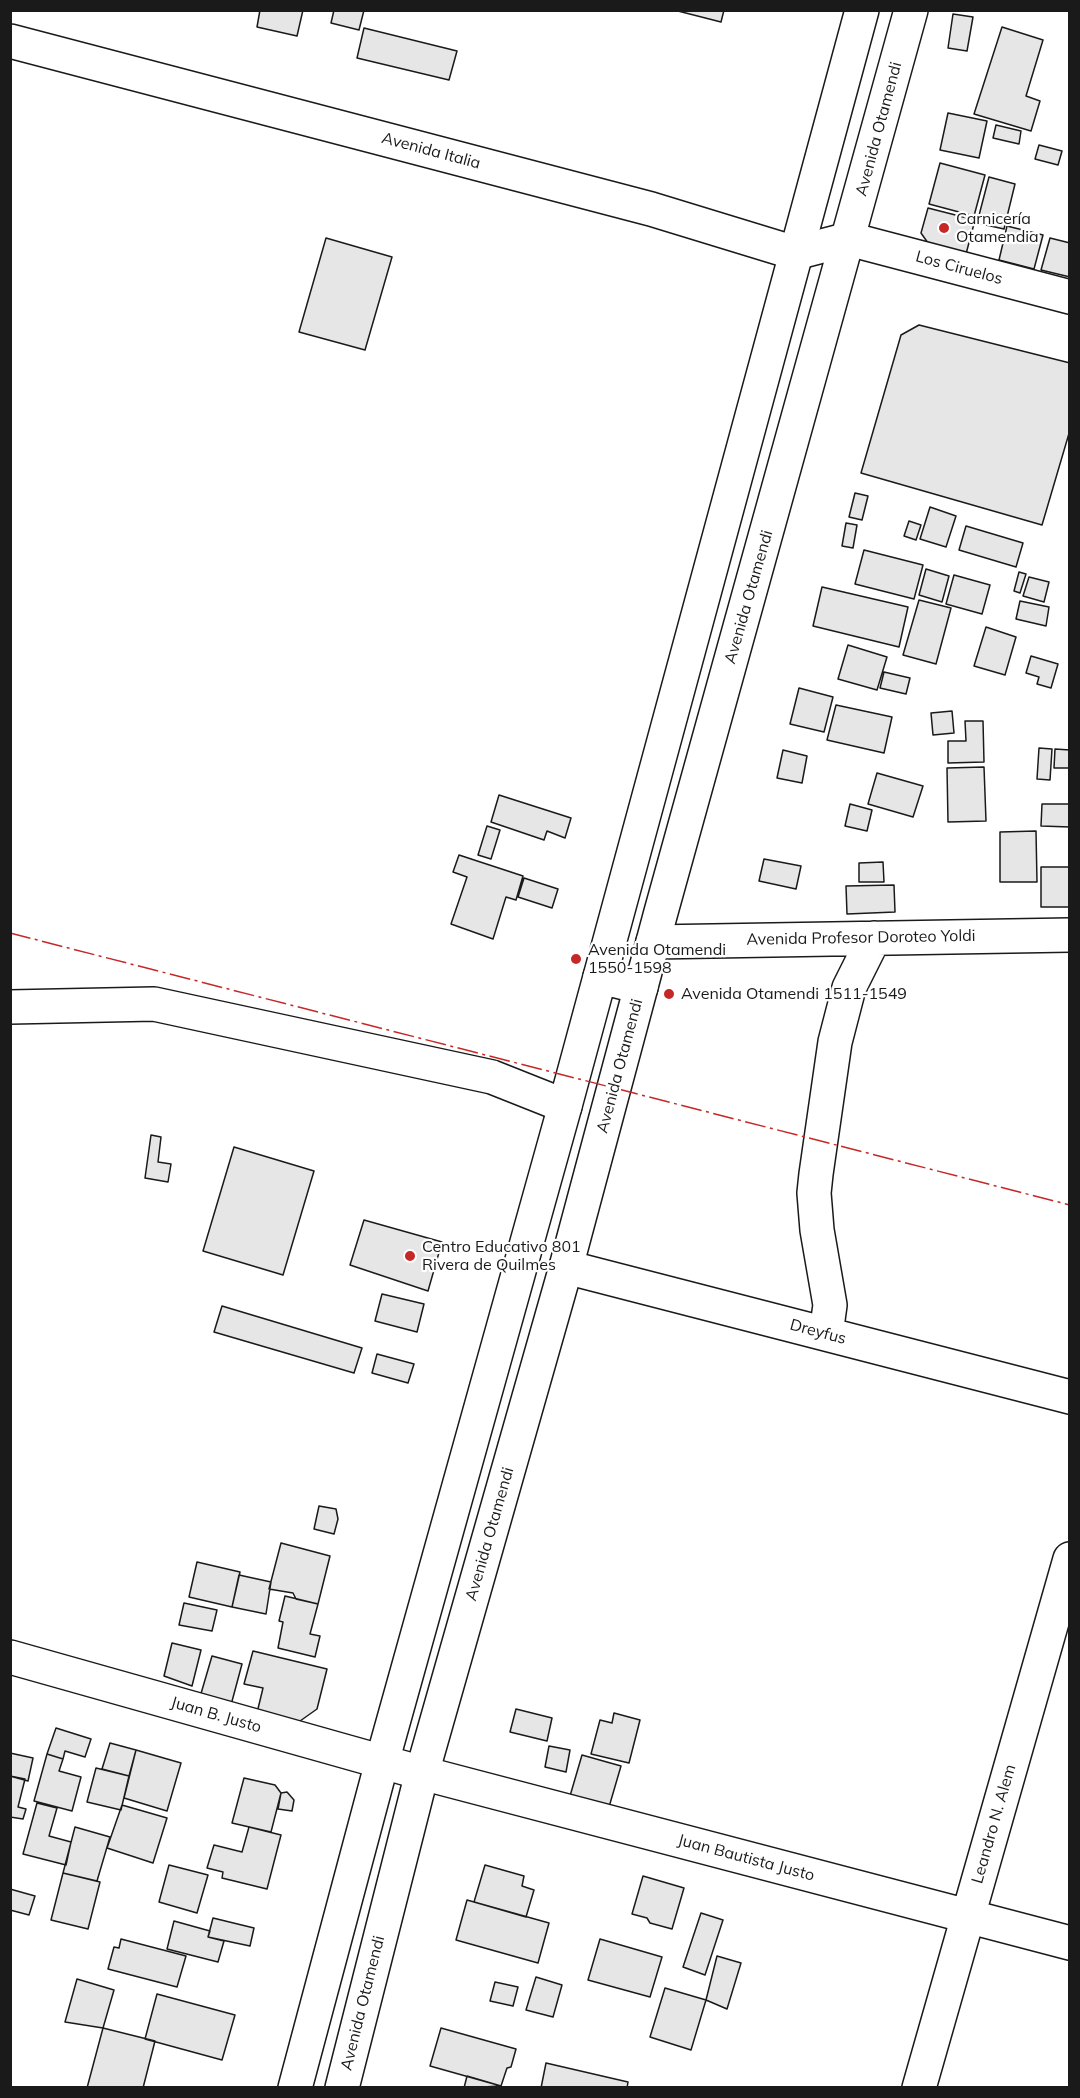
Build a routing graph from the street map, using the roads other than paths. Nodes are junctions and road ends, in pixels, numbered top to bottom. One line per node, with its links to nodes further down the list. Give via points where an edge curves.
1 (862, 10): 5 (main road)
2 (911, 10): 4 (main road, Avenida Otamendi)
3 (10, 41): 5 (main road, Avenida Italia, via 651,209)
4 (849, 239): 5 (main road); 6 (main road, Los Ciruelos); 8 (main road, Avenida Otamendi)
5 (795, 253): 7 (main road)
6 (1070, 297)
7 (619, 904): 8 (main road, Avenida Profesor Doroteo Yoldi); 11 (main road)
8 (657, 927): 10 (main road, Avenida Profesor Doroteo Yoldi); 12 (main road, Avenida Otamendi)
9 (1070, 934): 10 (main road, Avenida Profesor Doroteo Yoldi)
10 (874, 938): 16 (main road, via 849,988 835,1042 816,1174 817,1230 830,1305)
11 (600, 977): 12 (main road); 14 (main road)
12 (641, 987): 15 (main road, Avenida Otamendi)
13 (10, 1007): 14 (main road, via 154,1004 492,1077)
14 (565, 1106): 20 (main road)
15 (566, 1267): 16 (main road, Dreyfus); 21 (main road, Avenida Otamendi)
16 (826, 1334): 17 (main road, Dreyfus)
17 (1070, 1397)
18 (1070, 1559): 22 (main road, Leandro N. Alem)
19 (10, 1658): 20 (main road, Juan B. Justo)
20 (382, 1762): 21 (main road, Juan B. Justo); 24 (main road)
21 (422, 1773): 22 (main road, Juan Bautista Justo); 25 (main road, Avenida Otamendi)
22 (968, 1916): 23 (main road, Juan Bautista Justo); 26 (main road, Leandro N. Alem)
23 (1070, 1943)
24 (296, 2088)
25 (342, 2088)
26 (919, 2088)

